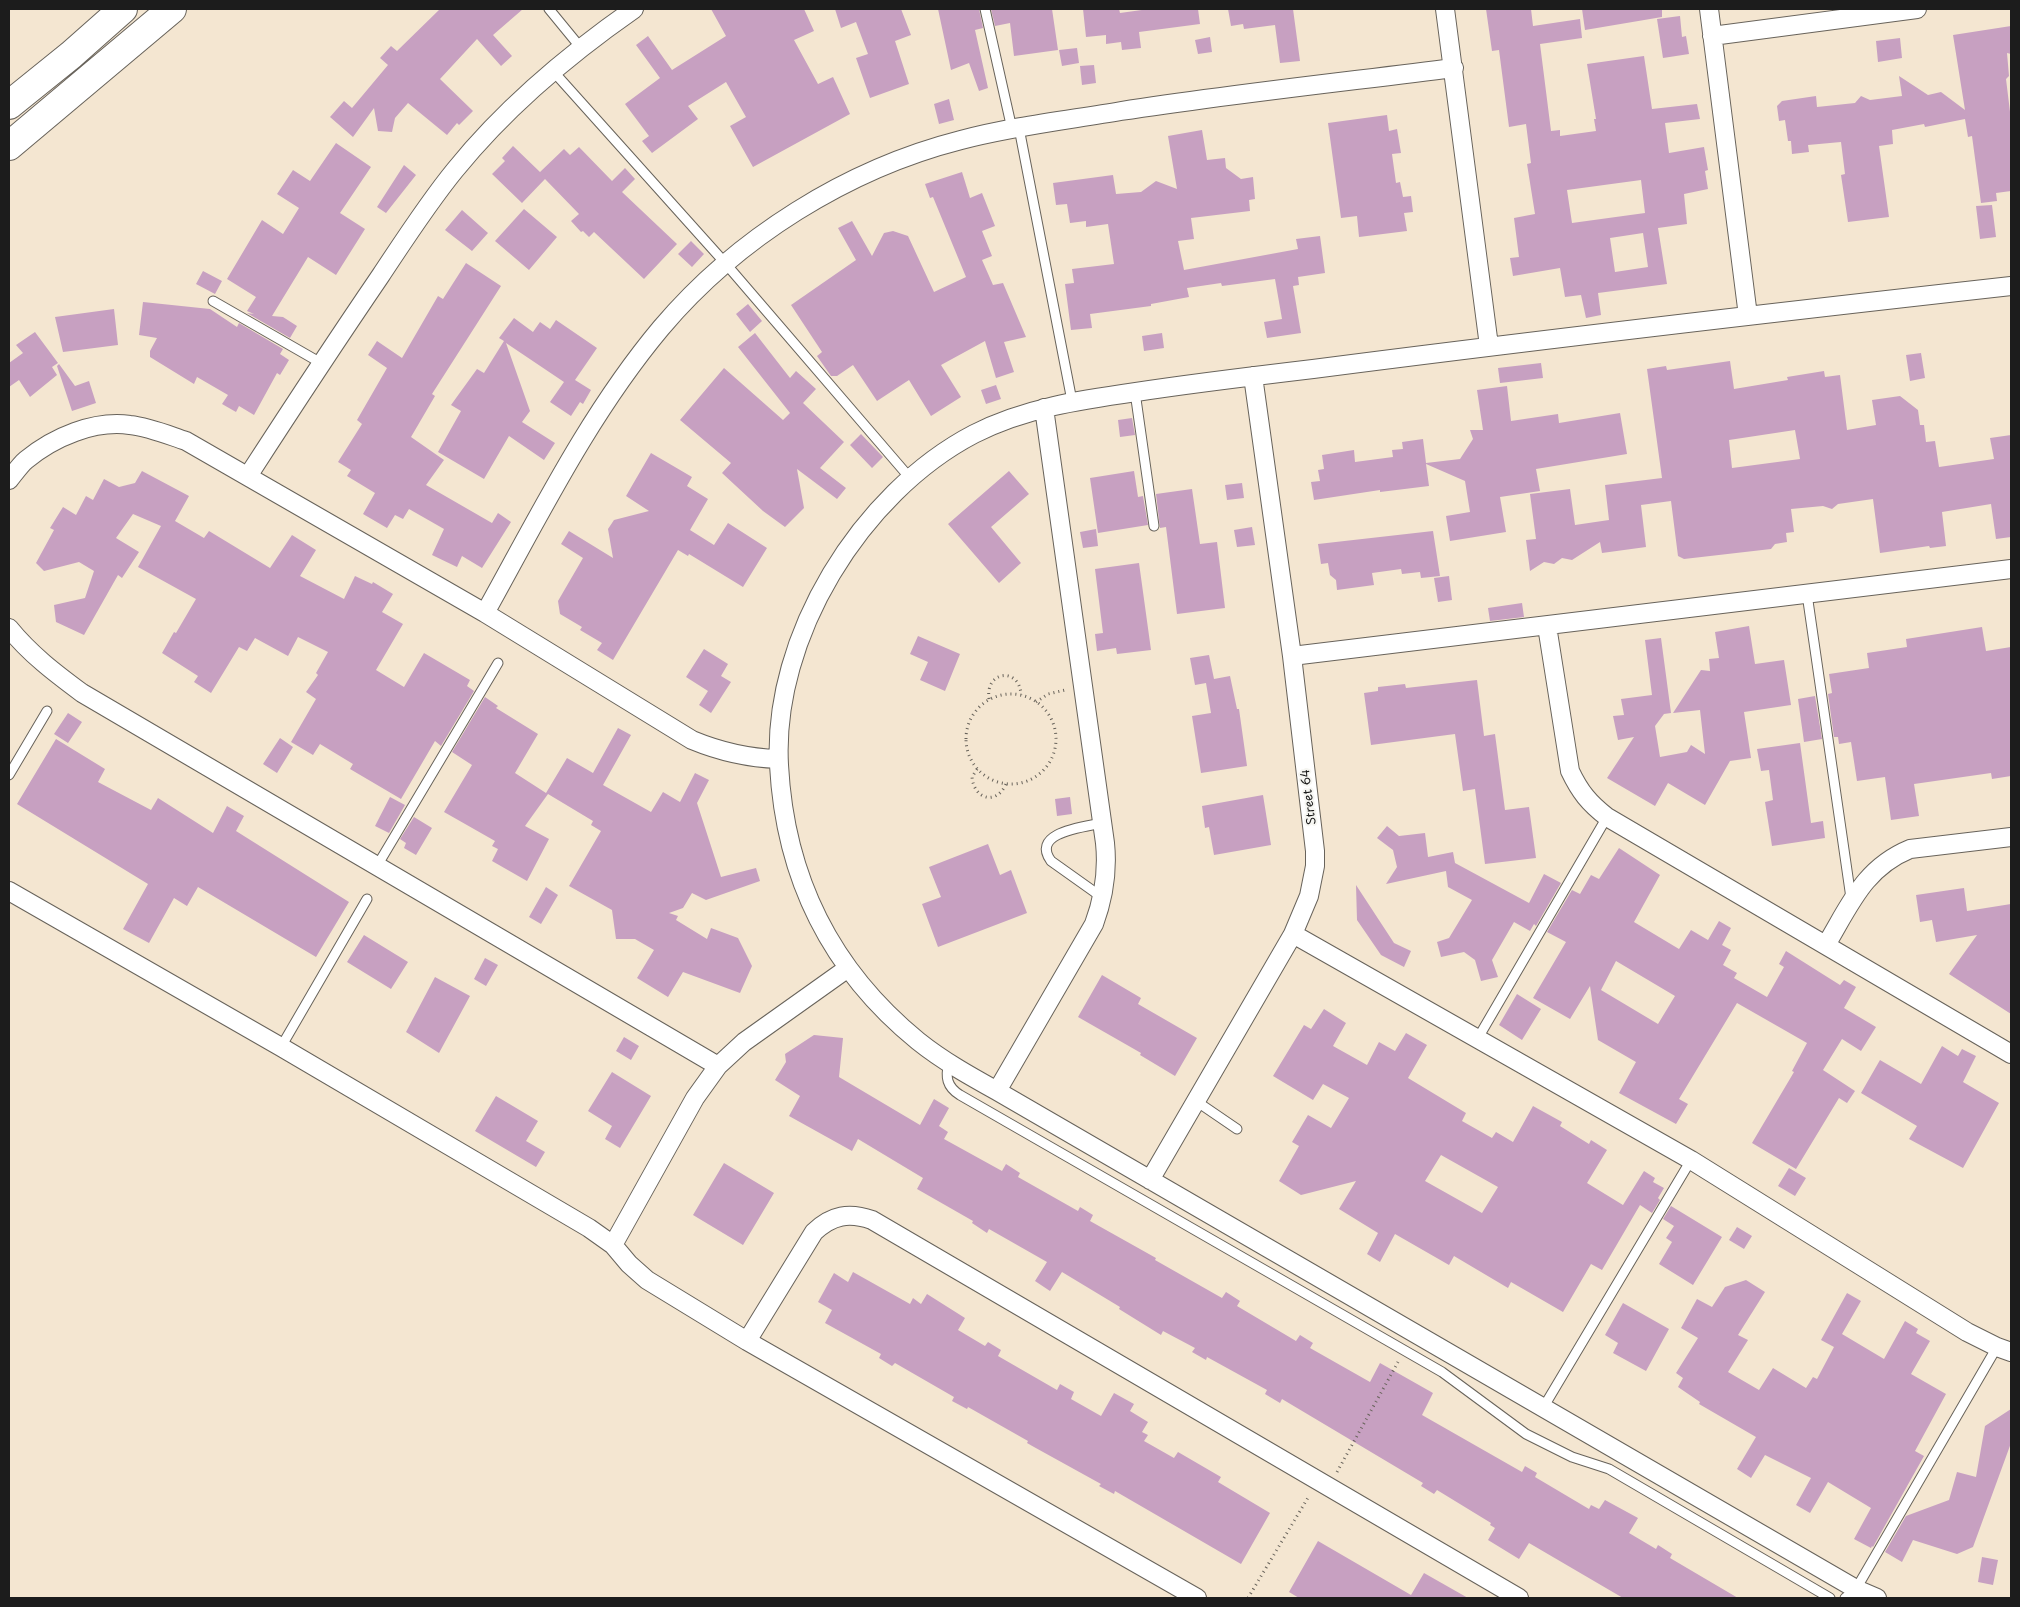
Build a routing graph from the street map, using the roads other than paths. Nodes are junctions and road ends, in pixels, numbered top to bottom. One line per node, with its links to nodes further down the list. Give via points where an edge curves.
1 (123, 9): 13 (highway)
2 (172, 9): 15 (highway)
3 (549, 9): 10 (lane)
4 (634, 9): 10 (street)
5 (986, 9): 14 (lane)
6 (1445, 9): 11 (street)
7 (1709, 9): 9 (street)
8 (1917, 9): 9 (street)
9 (1712, 36): 19 (street)
10 (581, 48): 12 (street)
11 (1454, 68): 14 (street, via 1194,100); 20 (street)
12 (553, 71): 16 (lane); 21 (street, via 513,107 455,169)
13 (9, 104)
14 (1015, 128): 16 (street, via 909,156 860,177 798,211); 24 (lane)
15 (9, 146)
16 (726, 264): 27 (lane); 32 (street, via 663,326 610,395)
17 (2011, 286): 19 (street)
18 (213, 300): 21 (lane)
19 (1748, 316): 20 (street)
20 (1489, 346): 22 (street)
21 (320, 363): 26 (street)
22 (1254, 376): 23 (street); 35 (street, Street 64)
23 (1135, 392): 24 (street); 29 (lane)
24 (1072, 401): 25 (street)
25 (1044, 408): 27 (street, via 1002,420 970,436); 41 (street)
26 (248, 476): 28 (street, via 186,441 130,424 73,432 48,444 25,461); 32 (street)
27 (910, 478): 38 (street, via 861,530 817,601 802,633 790,673)
28 (9, 480)
29 (1154, 526)
30 (2011, 569): 31 (street)
31 (1807, 594): 33 (street); 47 (lane)
32 (485, 613): 38 (street, via 692,740 734,755)
33 (1547, 626): 35 (street); 40 (street, via 1570,771 1591,805)
34 (9, 628): 43 (street, via 23,646 82,693)
35 (1292, 656): 48 (street, Street 64, via 1315,851 1309,896)
36 (498, 663): 43 (lane)
37 (47, 711): 39 (lane)
38 (778, 758): 50 (street, via 788,840 798,875 812,908)
39 (9, 775)
40 (1607, 817): 49 (street); 51 (lane)
41 (1102, 823): 45 (street, via 1106,871); 45 (lane, via 1059,833 1051,838 1047,847 1051,861)
42 (2011, 837): 47 (street, via 1910,849 1880,865)
43 (376, 866): 55 (street)
44 (9, 891): 52 (street)
45 (1103, 898): 56 (street, via 1088,936)
46 (367, 899): 52 (lane)
47 (1852, 902): 49 (street)
48 (1293, 934): 51 (street); 57 (street, Street 64)
49 (1826, 945): 53 (street)
50 (848, 968): 54 (street, via 884,1011); 55 (street, via 744,1042)
51 (1478, 1038): 59 (street)
52 (282, 1047): 61 (street)
53 (2011, 1054)
54 (948, 1063): 56 (street); 68 (lane, via 946,1079 954,1092 1405,1350 1455,1380 1526,1434 1609,1469)
55 (718, 1066): 61 (street, via 696,1098)
56 (997, 1092): 60 (street)
57 (1196, 1101): 58 (lane); 60 (street, Street 64)
58 (1238, 1129)
59 (1691, 1160): 63 (street, via 1967,1332); 64 (lane)
60 (1150, 1180): 64 (street)
61 (613, 1245): 62 (street, via 647,1280)
62 (747, 1341): 66 (street); 67 (street, via 814,1232 835,1217 860,1216 872,1220)
63 (2004, 1349): 65 (lane)
64 (1543, 1408): 65 (street)
65 (1851, 1593): 69 (street)
66 (1196, 1598)
67 (1520, 1598)
68 (1830, 1598)
69 (1877, 1598)

